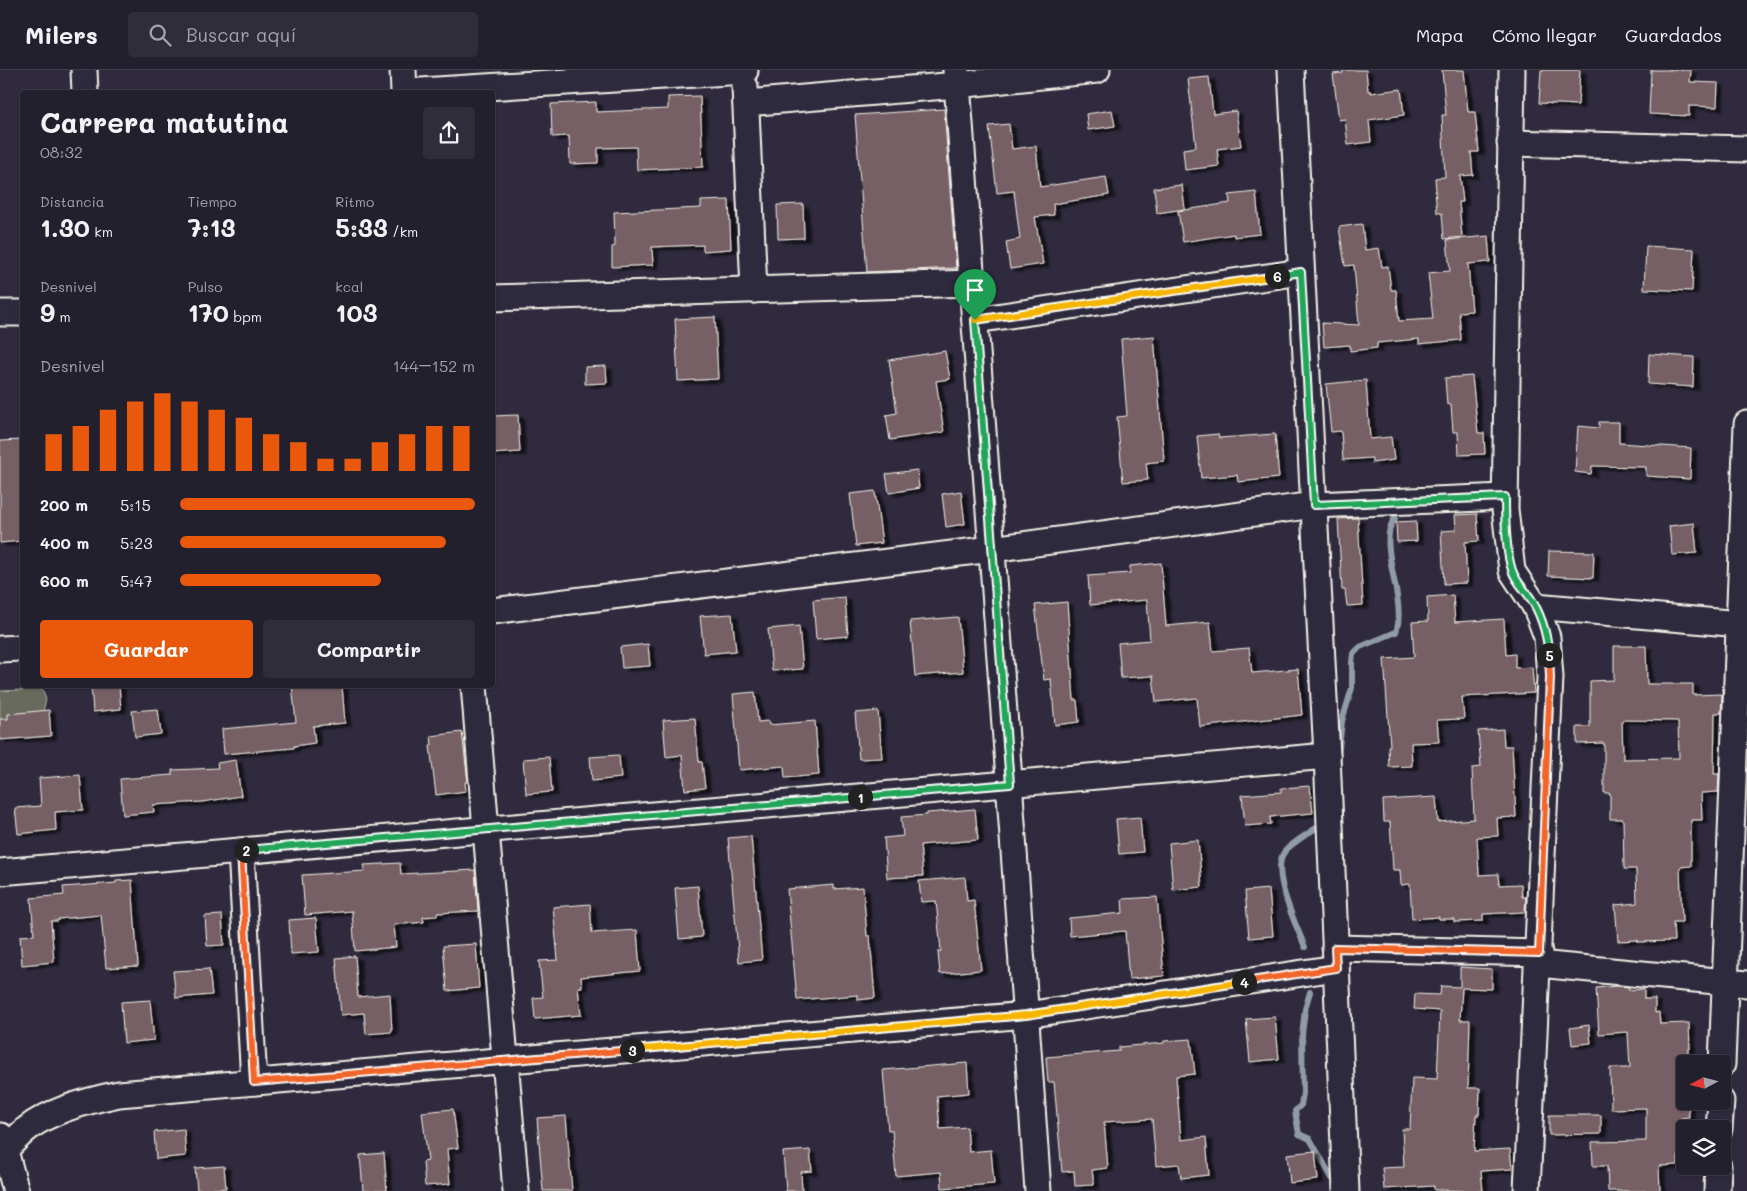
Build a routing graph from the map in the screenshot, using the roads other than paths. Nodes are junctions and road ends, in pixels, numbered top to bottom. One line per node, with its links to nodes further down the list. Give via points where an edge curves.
1 (84, 70): 8 (street)
2 (403, 70): 9 (street)
3 (1097, 70): 7 (street)
4 (1291, 70): 14 (street)
5 (1512, 70): 12 (street)
6 (745, 71): 10 (street); 11 (street)
7 (956, 78): 11 (street); 15 (street)
8 (85, 90)
9 (405, 90)
10 (437, 90)
11 (746, 103): 16 (street)
12 (1510, 143): 13 (street); 22 (street)
13 (1747, 149)
14 (1301, 272): 20 (street); 23 (street)
15 (972, 283): 16 (street); 20 (street)
16 (754, 290): 17 (street)
17 (495, 298)
18 (20, 313): 19 (street)
19 (0, 314)
20 (975, 320): 24 (street)
21 (1747, 424): 25 (street)
22 (1505, 497): 23 (street); 26 (street, via 1512,571)
23 (1314, 505): 24 (street); 32 (street)
24 (992, 549): 27 (street); 33 (street)
25 (1744, 572): 28 (street)
26 (1535, 606): 28 (street); 38 (street, via 1547,637 1550,677)
27 (495, 612)
28 (1740, 624): 39 (street)
29 (20, 648): 30 (street)
30 (0, 650)
31 (474, 688): 34 (street)
32 (1327, 756): 33 (street); 37 (street)
33 (1010, 784): 34 (street); 40 (street)
34 (486, 830): 35 (street); 42 (street)
35 (241, 851): 36 (street); 43 (street)
36 (0, 872)
37 (1336, 958): 38 (street); 40 (street); 49 (street)
38 (1538, 958): 39 (street); 50 (street)
39 (1733, 979): 41 (street)
40 (1026, 1015): 42 (street); 48 (street)
41 (1723, 1055)
42 (505, 1061): 43 (street); 47 (street)
43 (254, 1082): 44 (street, via 119,1094 93,1100 51,1115)
44 (2, 1142): 46 (street)
45 (1718, 1175): 51 (street)
46 (16, 1191)
47 (516, 1191)
48 (1038, 1191)
49 (1346, 1191)
50 (1527, 1191)
51 (1717, 1191)

